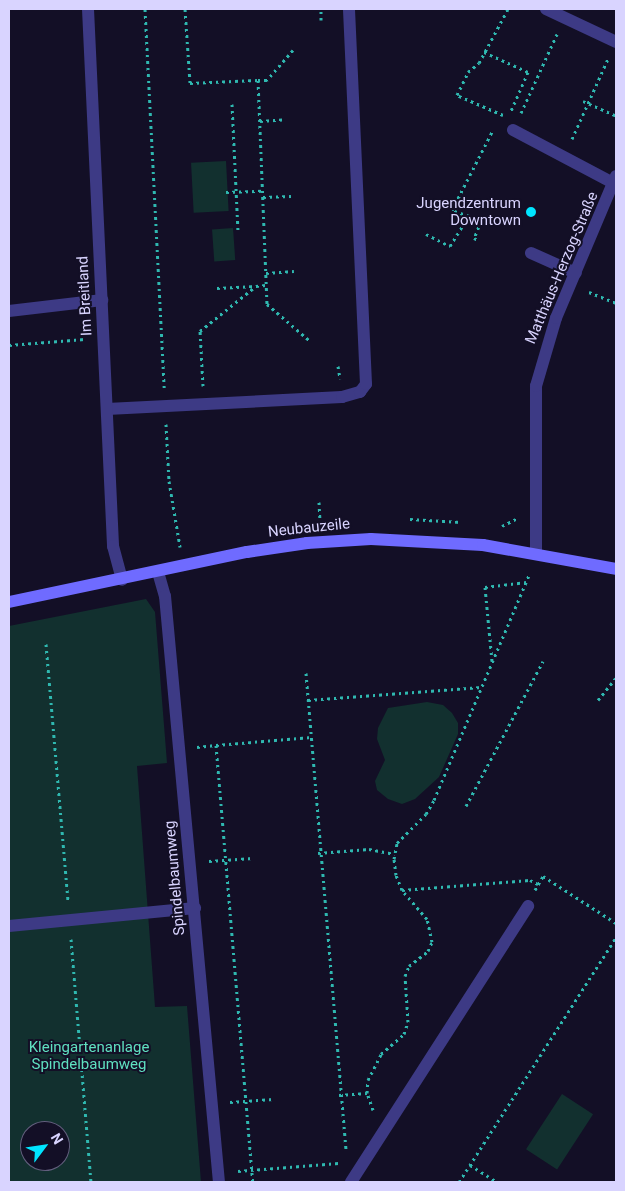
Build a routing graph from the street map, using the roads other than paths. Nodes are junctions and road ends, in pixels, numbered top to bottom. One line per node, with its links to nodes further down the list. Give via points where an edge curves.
1 (88, 9): 9 (street, Im Breitland)
2 (350, 9): 11 (street, via 366,384 353,396)
3 (546, 9): 4 (street)
4 (616, 42)
5 (513, 130): 6 (street)
6 (616, 180): 8 (street, Matthäus-Herzog-Straße)
7 (531, 254): 8 (street)
8 (576, 274): 12 (street, Matthäus-Herzog-Straße, via 545,348 536,386)
9 (102, 300): 10 (street); 11 (street, Im Breitland)
10 (9, 311)
11 (107, 409): 15 (street, Im Breitland, via 113,546)
12 (536, 554): 13 (street, Neubauzeile); 14 (street, Neubauzeile, via 433,540 370,539 307,543 247,552)
13 (616, 569)
14 (158, 572): 15 (street, Neubauzeile); 18 (street, Spindelbaumweg, via 166,596)
15 (122, 580): 16 (street, Neubauzeile)
16 (9, 602)
17 (528, 906): 21 (street)
18 (195, 908): 19 (street); 20 (street, Spindelbaumweg)
19 (9, 926)
20 (219, 1178)
21 (351, 1182)

